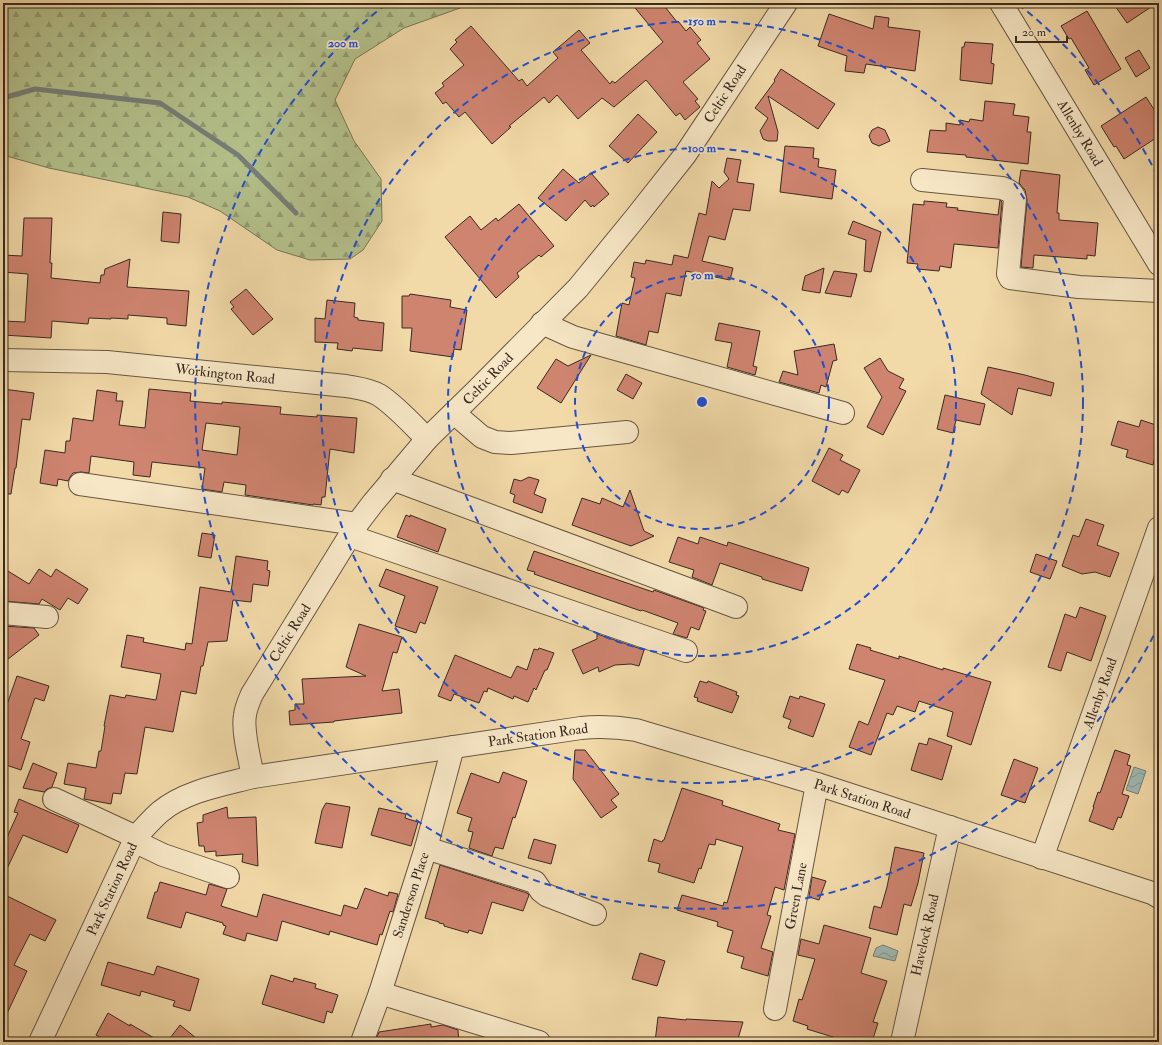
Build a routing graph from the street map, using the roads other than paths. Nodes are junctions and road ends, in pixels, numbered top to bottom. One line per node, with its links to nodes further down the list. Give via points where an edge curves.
1 (786, 3): 6 (street, Celtic Road, via 685,155 578,288)
2 (1001, 3): 4 (street, Allenby Road)
3 (922, 180): 5 (street, via 1002,188 1013,194 1015,198 1008,274 1010,278 1079,287)
4 (1159, 264)
5 (1159, 292)
6 (542, 323): 8 (street, Celtic Road); 9 (street, via 573,337)
7 (3, 360): 11 (street, Workington Road, via 108,362 363,389 388,401)
8 (454, 413): 10 (street, via 482,437 494,442 511,443); 11 (street, Celtic Road)
9 (843, 413)
10 (627, 432)
11 (427, 439): 12 (street, Celtic Road)
12 (392, 479): 15 (street, Celtic Road); 16 (street)
13 (80, 484): 15 (street)
14 (1159, 528): 27 (street, Allenby Road)
15 (354, 530): 19 (street); 21 (street, Celtic Road, via 247,706 244,727)
16 (736, 607)
17 (3, 613): 18 (street)
18 (47, 617)
19 (686, 651)
20 (454, 747): 21 (street, Park Station Road); 22 (street, Park Station Road, via 581,728 620,727); 26 (street, Sanderson Place)
21 (253, 777): 25 (street, Park Station Road, via 203,791 172,804 160,812)
22 (817, 784): 24 (street, Park Station Road); 32 (street, Green Lane)
23 (54, 799): 25 (street)
24 (950, 827): 27 (street, Park Station Road); 36 (street, Havelock Road)
25 (135, 839): 28 (street, via 163,855); 33 (street, Park Station Road)
26 (426, 848): 30 (street, via 536,882 546,895); 31 (street, Sanderson Place)
27 (1042, 858): 29 (street, Park Station Road)
28 (228, 876)
29 (1159, 897)
30 (595, 914)
31 (380, 993): 34 (street, Sanderson Place); 35 (street)
32 (775, 1009)
33 (40, 1042)
34 (362, 1042)
35 (539, 1042)
36 (902, 1042)

